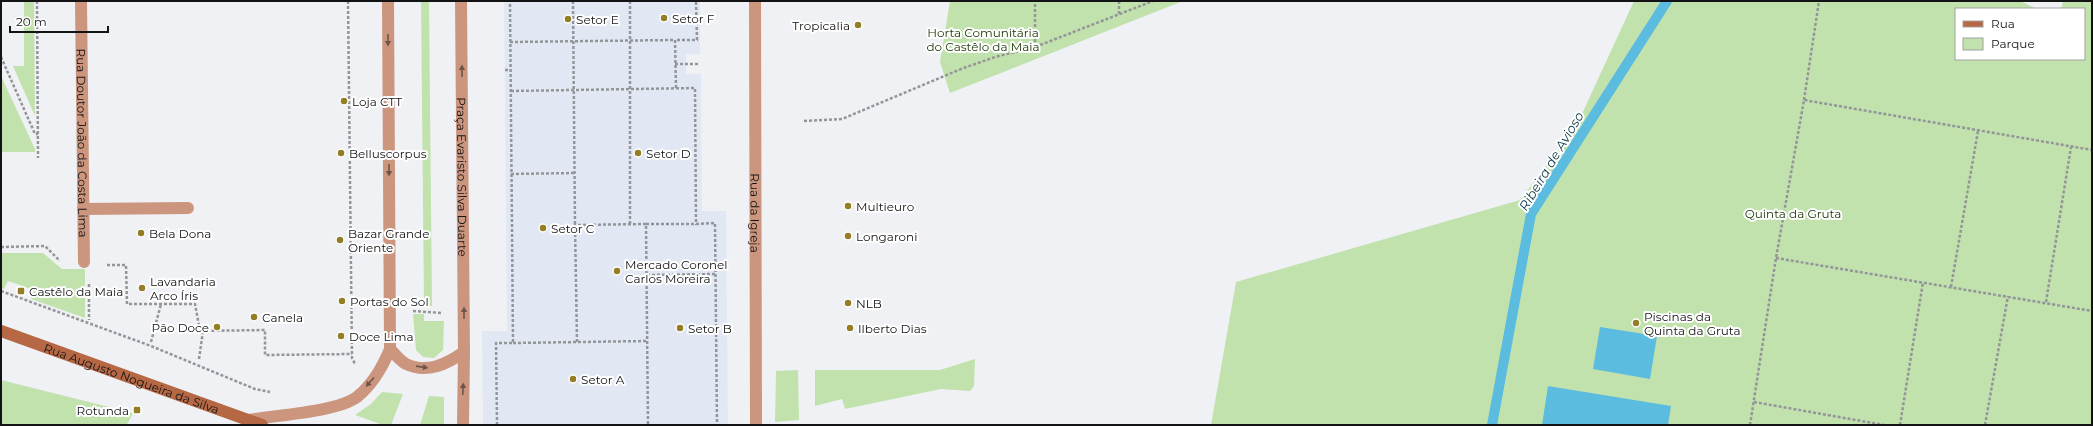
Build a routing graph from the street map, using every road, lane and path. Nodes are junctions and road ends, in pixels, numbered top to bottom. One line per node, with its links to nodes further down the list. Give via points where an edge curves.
1 (37, 1): 33 (path)
2 (81, 1): 40 (street, Rua Doutor João da Costa Lima)
3 (348, 1): 71 (path)
4 (388, 1): 59 (street, one-way to 59)
5 (461, 1): 61 (street, Praça Evaristo Silva Duarte, one-way to 5)
6 (510, 1): 19 (path)
7 (573, 1): 18 (path)
8 (630, 1): 16 (path)
9 (696, 1): 17 (path, via 697,40)
10 (755, 1): 82 (street, Rua da Igreja)
11 (1035, 1): 20 (path)
12 (1119, 1): 15 (path)
13 (1152, 1): 15 (path)
14 (1819, 1): 30 (path)
15 (1119, 14): 20 (path)
16 (631, 40): 17 (path); 18 (path); 27 (path)
17 (675, 40): 22 (path)
18 (573, 41): 19 (path); 29 (path)
19 (510, 42): 25 (path)
20 (1035, 47): 31 (path, via 961,69 842,119)
21 (1, 57): 33 (path, via 35,134)
22 (675, 64): 23 (path); 26 (path)
23 (700, 64)
24 (505, 70): 25 (path)
25 (510, 70): 28 (path)
26 (676, 88): 27 (path); 42 (path, via 695,88)
27 (631, 89): 29 (path); 44 (path)
28 (511, 90): 29 (path); 38 (path)
29 (574, 90): 37 (path)
30 (1804, 100): 32 (path); 46 (path)
31 (804, 121)
32 (1978, 131): 34 (path); 54 (path)
33 (38, 134): 36 (path)
34 (2071, 147): 35 (path); 57 (path)
35 (2092, 150)
36 (38, 158)
37 (575, 173): 38 (path); 43 (path)
38 (511, 174): 68 (path)
39 (188, 208): 40 (street)
40 (83, 209): 47 (street, Rua Doutor João da Costa Lima)
41 (646, 224): 42 (path); 44 (path); 50 (path)
42 (696, 224): 51 (path, via 715,223)
43 (575, 225): 44 (path); 67 (path)
44 (630, 225)
45 (1, 247): 48 (path, via 45,246)
46 (1776, 258): 53 (path); 75 (path)
47 (84, 262)
48 (64, 265)
49 (104, 265): 58 (path, via 126,265 126,304)
50 (647, 274): 51 (path); 65 (path)
51 (715, 274): 81 (path)
52 (89, 276): 62 (path)
53 (1923, 282): 54 (path); 85 (path)
54 (1951, 288): 56 (path)
55 (1, 291): 74 (path, via 151,346 255,389)
56 (2008, 296): 57 (path); 86 (path)
57 (2046, 302): 60 (path)
58 (161, 304): 64 (path, via 195,304 200,331); 66 (path)
59 (390, 311): 61 (path); 69 (street)
60 (2092, 311)
61 (464, 312): 70 (street, Praça Evaristo Silva Duarte, one-way to 61)
62 (89, 320)
63 (1, 331): 76 (main road, Rua Augusto Nogueira da Silva)
64 (203, 331): 71 (path, via 265,330 266,355); 73 (path)
65 (647, 341): 67 (path); 80 (path)
66 (151, 342)
67 (577, 342): 68 (path)
68 (513, 343): 79 (path, via 496,343)
69 (390, 349): 70 (street, one-way to 70, via 405,364 427,369 448,364); 76 (street, one-way to 76, via 384,364 356,397 334,407)
70 (464, 352): 78 (street, Praça Evaristo Silva Duarte, one-way to 70)
71 (352, 354): 72 (path)
72 (352, 358)
73 (199, 359)
74 (276, 393)
75 (1754, 402): 83 (path); 84 (path)
76 (249, 420): 77 (main road, Rua Augusto Nogueira da Silva)
77 (262, 425)
78 (463, 425)
79 (497, 425)
80 (648, 425)
81 (717, 425)
82 (756, 425)
83 (1750, 425)
84 (1884, 425)
85 (1900, 425)
86 (1985, 425)

